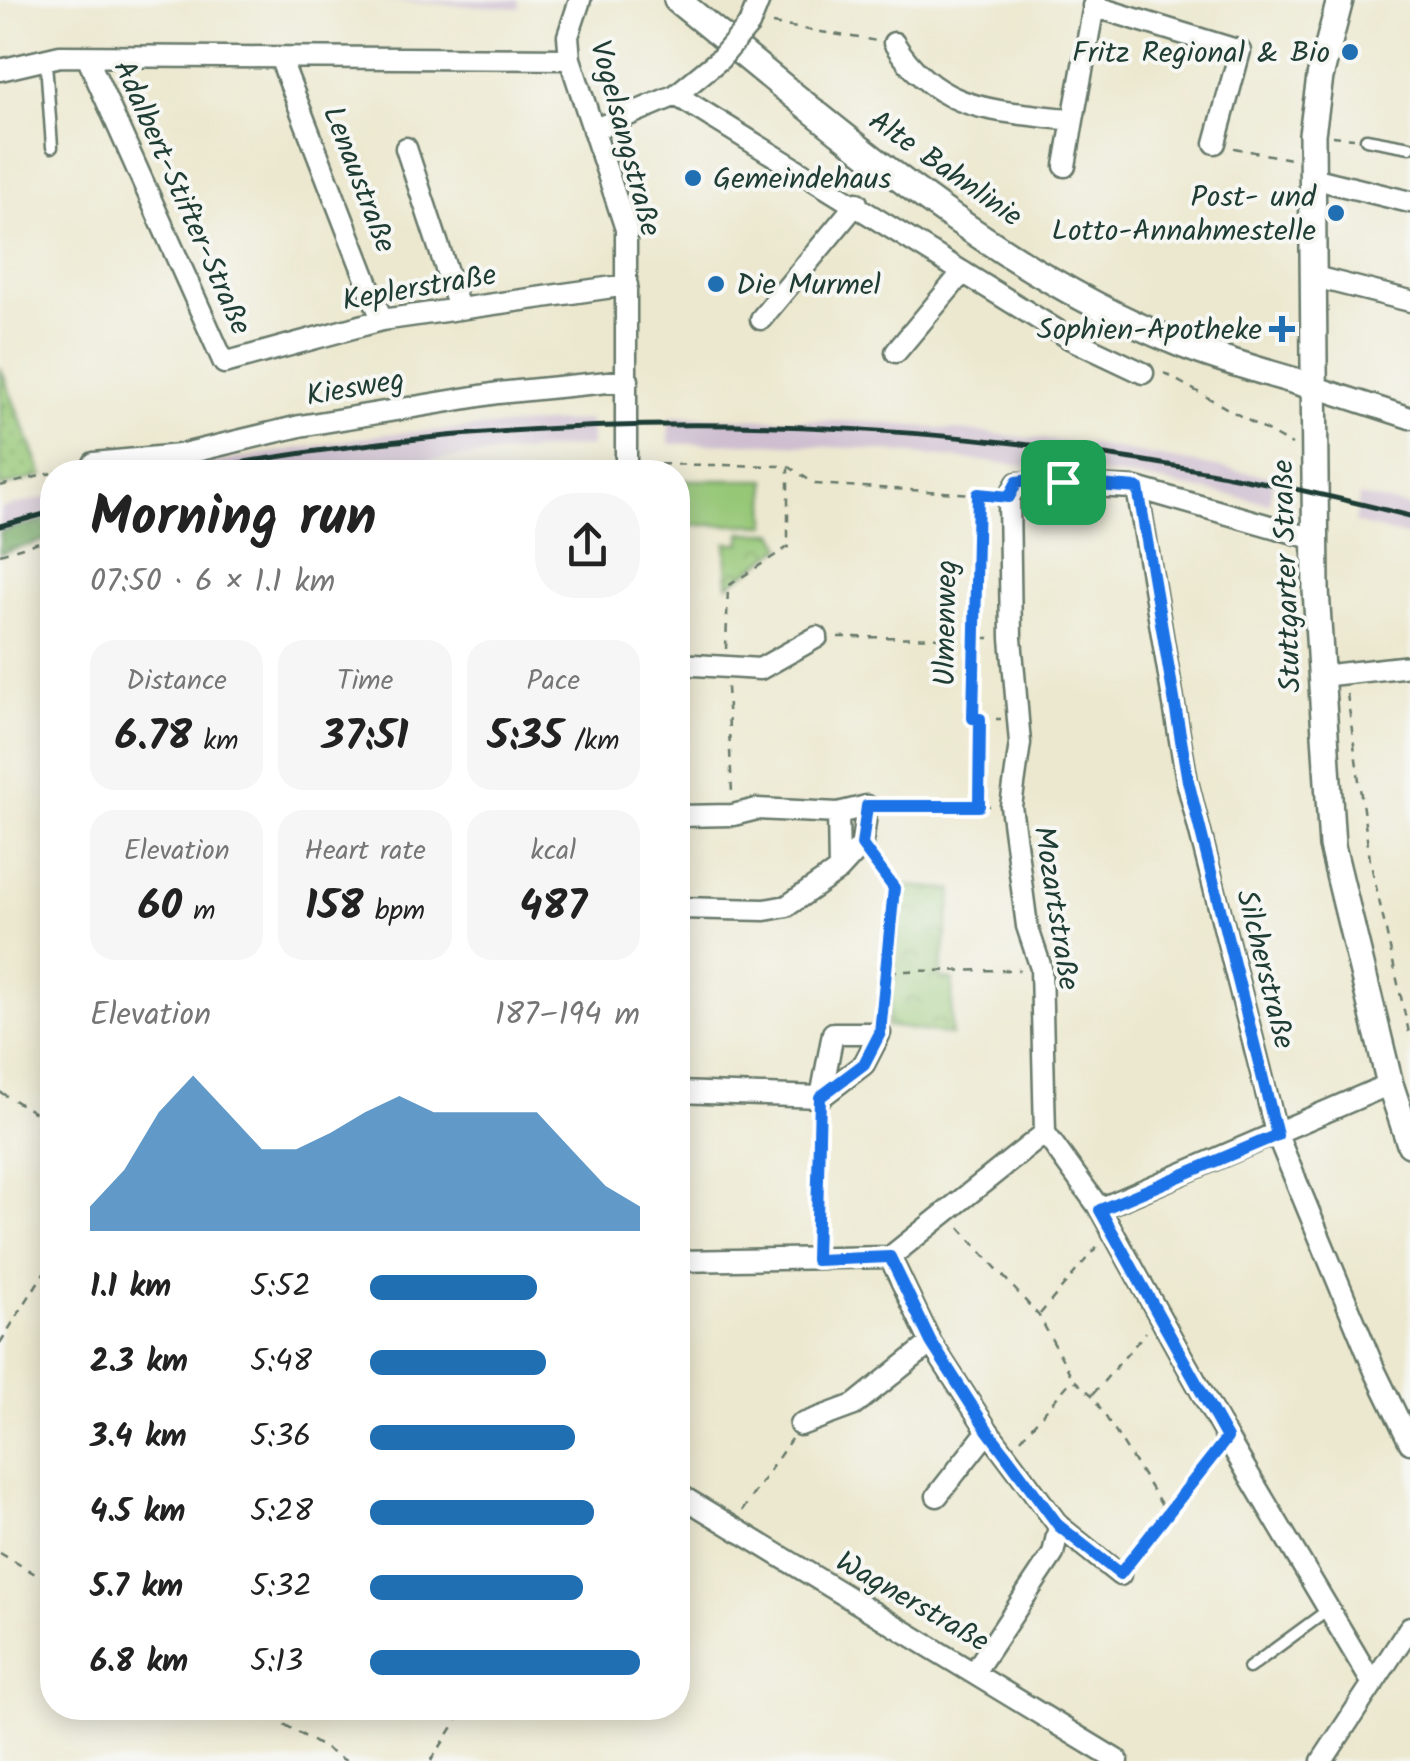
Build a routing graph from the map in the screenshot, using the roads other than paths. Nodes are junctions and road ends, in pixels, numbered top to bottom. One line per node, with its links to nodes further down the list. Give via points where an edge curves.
1 (580, 0): 8 (street, Vogelsangstraße, via 568,36)
2 (678, 0): 35 (street, Alte Bahnlinie, via 860,149 1032,267 1175,342)
3 (1340, 0): 21 (street, Stuttgarter Straße, via 1320,77)
4 (1094, 3): 13 (street); 16 (street, via 1240,51)
5 (754, 14): 12 (street, bridge, via 720,60)
6 (894, 44): 13 (street, via 912,72 939,94 981,108)
7 (87, 56): 9 (street); 10 (street); 32 (street, Adalbert-Stifter-Straße)
8 (570, 59): 9 (street); 14 (street, Vogelsangstraße)
9 (281, 60): 30 (street, Lenaustraße)
10 (46, 62): 11 (street); 17 (lane)
11 (0, 70)
12 (676, 95): 14 (street); 22 (street)
13 (1073, 120): 20 (street)
14 (594, 130): 26 (street, Vogelsangstraße, via 626,230)
15 (1366, 140): 18 (lane)
16 (1215, 143)
17 (52, 147)
18 (1410, 147)
19 (406, 148): 28 (street)
20 (1064, 166)
21 (1312, 178): 23 (street); 25 (street, Stuttgarter Straße)
22 (857, 202): 24 (street); 29 (street)
23 (1410, 202)
24 (963, 272): 31 (street); 33 (street, via 1071,339)
25 (1315, 277): 27 (street); 35 (street, Stuttgarter Straße)
26 (626, 286): 28 (street, Keplerstraße); 34 (street, Vogelsangstraße)
27 (1410, 301)
28 (459, 308): 30 (street, Keplerstraße)
29 (761, 319)
30 (382, 320): 32 (street, Keplerstraße)
31 (896, 352)
32 (224, 363)
33 (1143, 373)
34 (628, 380): 37 (street, Kiesweg, via 498,393); 38 (street, Vogelsangstraße)
35 (1316, 387): 36 (street); 40 (street, Stuttgarter Straße)
36 (1410, 418)
37 (122, 460)
38 (627, 460)
39 (1138, 488): 40 (street); 52 (street, Mozartstraße, via 1030,480 1017,482 1009,497 1020,743 1011,806 1026,926 1041,968); 53 (street, Silcherstraße, via 1188,781)
40 (1315, 539): 44 (street, Stuttgarter Straße)
41 (818, 636): 42 (street, via 760,669)
42 (690, 665)
43 (1410, 666): 44 (street)
44 (1333, 675): 49 (street, Stuttgarter Straße, via 1332,846)
45 (838, 813): 46 (street, via 757,809); 47 (street); 47 (street, via 867,806 862,845)
46 (690, 816)
47 (839, 870): 48 (street, via 786,906)
48 (690, 908)
49 (1390, 1084): 53 (street); 54 (street, Stuttgarter Straße)
50 (690, 1092): 51 (street)
51 (820, 1097): 51 (street, via 864,1064 880,1033 834,1034)
52 (1045, 1133): 55 (street); 56 (street)
53 (1277, 1135): 55 (street); 61 (street, Silcherstraße)
54 (1410, 1144)
55 (1100, 1210): 66 (street)
56 (890, 1257): 57 (street); 58 (street)
57 (690, 1261)
58 (931, 1342): 59 (street, via 854,1405); 60 (street)
59 (800, 1426)
60 (988, 1431): 62 (street); 64 (street)
61 (1410, 1442)
62 (937, 1496)
63 (690, 1502): 69 (street, Wagnerstraße)
64 (1059, 1526): 65 (street); 69 (street, via 1053,1554)
65 (1120, 1574)
66 (1329, 1610): 68 (lane); 70 (street)
67 (1410, 1627): 70 (street)
68 (1249, 1668)
69 (975, 1671): 71 (street, Wagnerstraße)
70 (1373, 1684): 72 (street)
71 (1118, 1761)
72 (1322, 1761)

